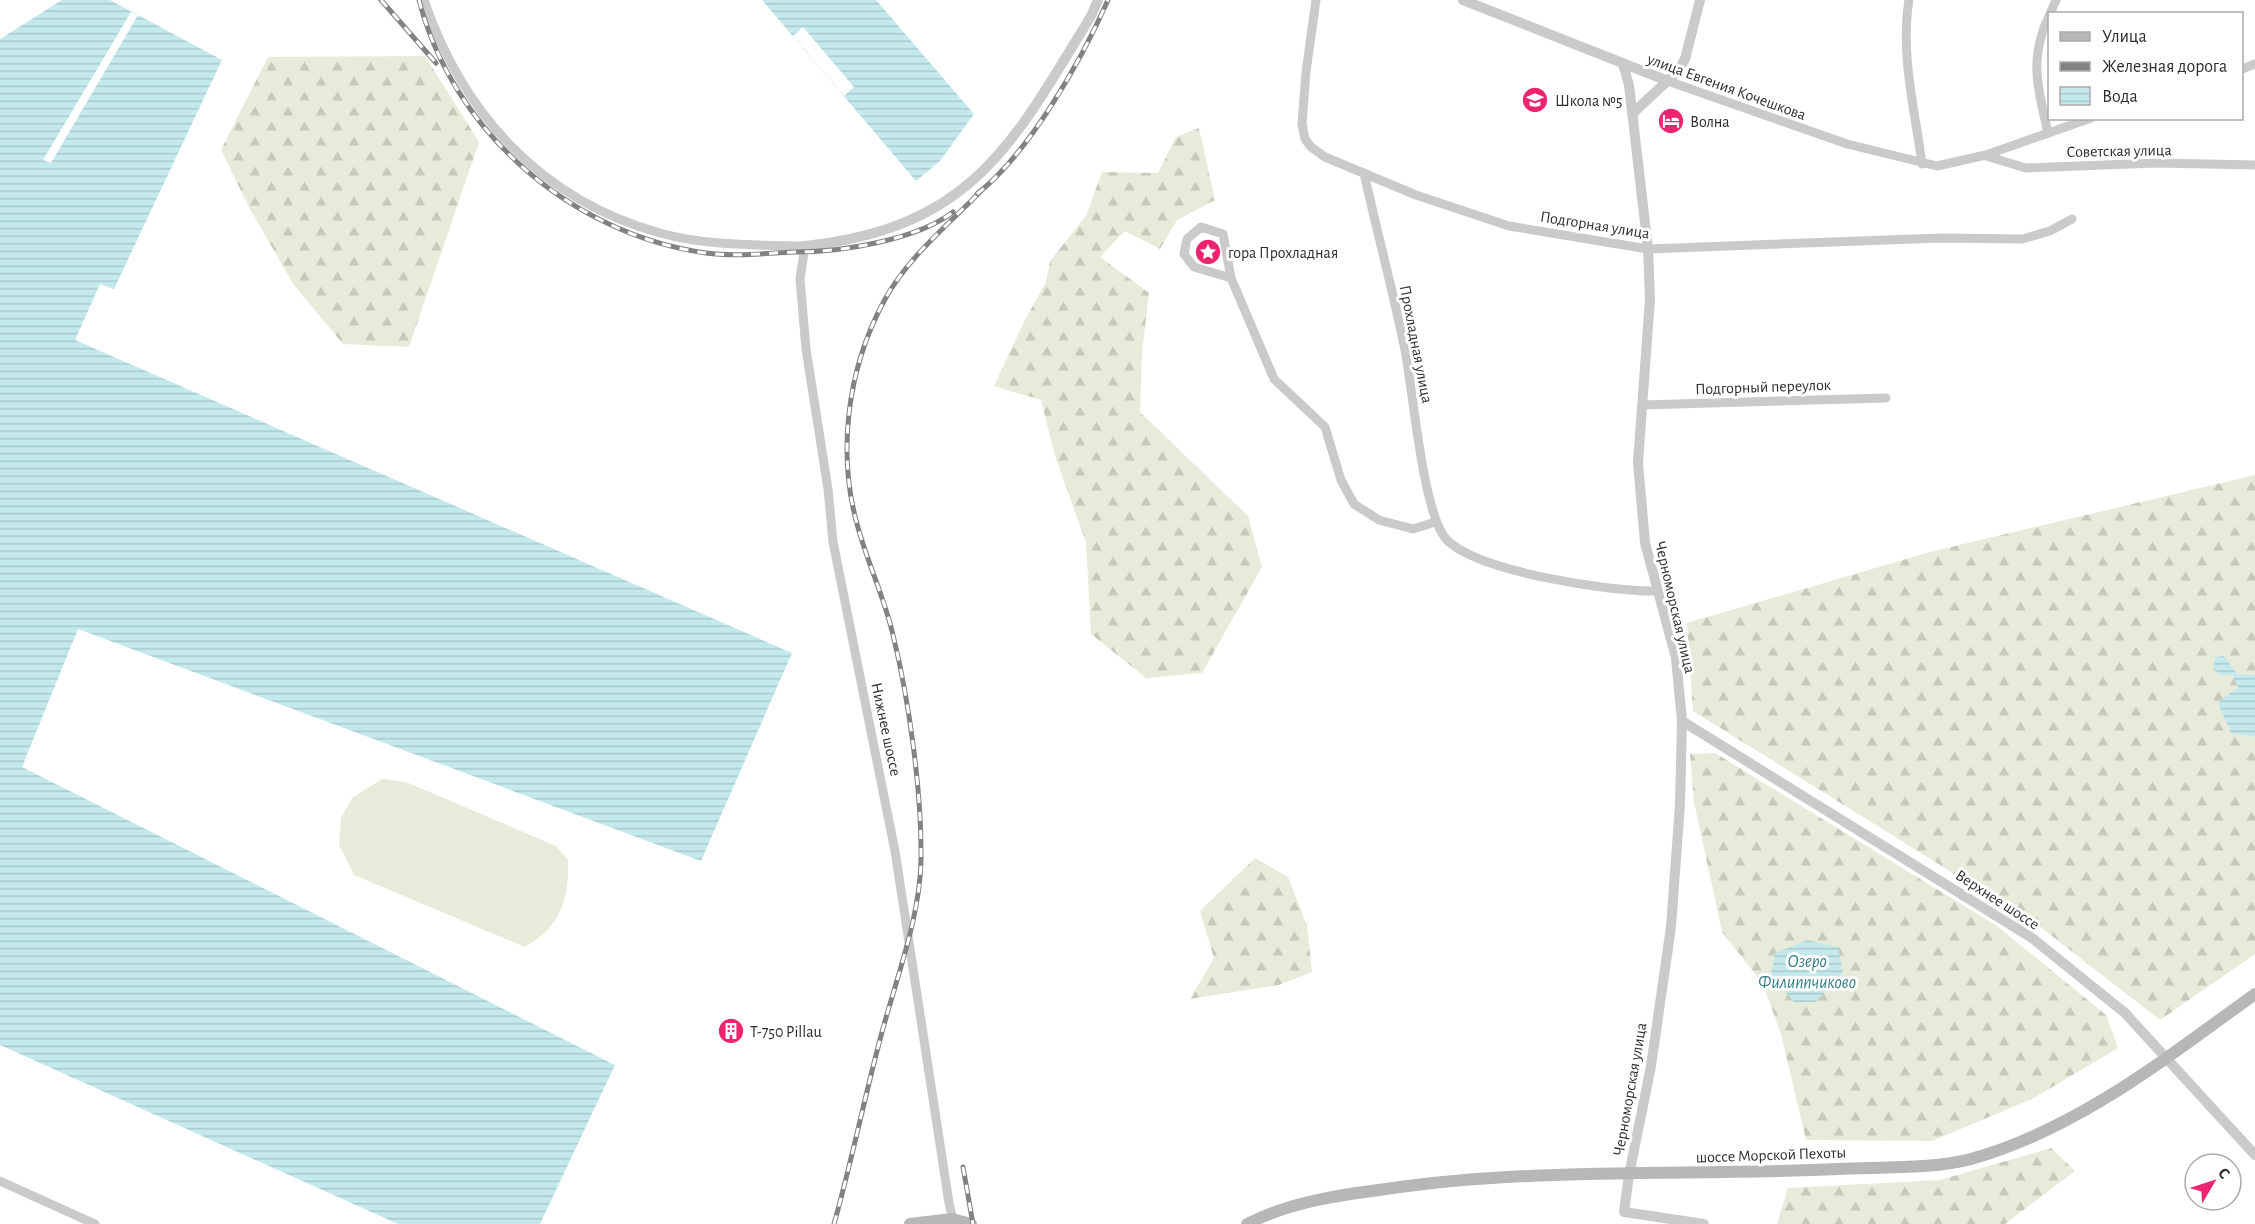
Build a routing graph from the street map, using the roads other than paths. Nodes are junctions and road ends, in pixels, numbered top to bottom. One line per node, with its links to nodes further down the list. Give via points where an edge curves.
1 (424, 0): 18 (street, via 440,43 470,98 500,137 572,195 661,234)
2 (1098, 0): 18 (street, via 1026,122 974,181 900,225 843,242)
3 (1316, 0): 16 (street, Подгорная улица, via 1306,72 1302,124 1305,139 1325,157)
4 (1463, 0): 8 (street, улица Евгения Кочешкова)
5 (1700, 0): 9 (street, via 1685,59)
6 (1909, 0): 14 (street, via 1906,52)
7 (2048, 18): 12 (street, via 2039,36 2036,59 2038,91)
8 (1623, 64): 9 (street, улица Евгения Кочешкова); 10 (street, Черноморская улица)
9 (1668, 81): 10 (street); 14 (street, улица Евгения Кочешкова, via 1846,144)
10 (1632, 114): 19 (street, Черноморская улица)
11 (2085, 120): 12 (street, улица Евгения Кочешкова)
12 (2048, 133): 13 (street, улица Евгения Кочешкова)
13 (1986, 155): 14 (street, улица Евгения Кочешкова, via 1951,165); 15 (street, Советская улица, via 2026,168 2157,163)
14 (1922, 164)
15 (2255, 165)
16 (1364, 173): 19 (street, Подгорная улица, via 1509,226); 23 (street, Прохладная улица, via 1405,351)
17 (2072, 219): 19 (street, Подгорная улица, via 2022,239 1941,238)
18 (805, 246): 31 (street, Нижнее шоссе, via 800,279 806,349 833,542 893,840)
19 (1648, 249): 22 (street, Черноморская улица, via 1650,299)
20 (1231, 278): 20 (street, via 1223,234 1201,227 1187,239 1184,254 1194,267); 23 (street, via 1274,379 1324,426 1341,480 1354,504 1379,520 1413,529)
21 (1886, 398): 22 (street, Подгорный переулок)
22 (1642, 405): 24 (street, Черноморская улица, via 1638,462 1645,543)
23 (1436, 522): 24 (street, via 1446,540 1499,567 1627,591)
24 (1656, 591): 25 (street, Черноморская улица, via 1676,658)
25 (1682, 721): 27 (street, Верхнее шоссе, via 2032,938 2125,1013); 29 (street, Черноморская улица, via 1671,927 1651,1066)
26 (2255, 994): 27 (main road, шоссе Морской Пехоты)
27 (2165, 1059): 28 (street, Верхнее шоссе); 29 (main road, шоссе Морской Пехоты, via 2073,1117 2031,1138 1968,1160 1806,1171)
28 (2255, 1155)
29 (1629, 1175): 35 (main road, шоссе Морской Пехоты, via 1455,1179 1299,1204); 36 (street, Черноморская улица, via 1624,1212)
30 (0, 1181): 32 (street)
31 (953, 1221): 33 (main road); 34 (main road)
32 (95, 1224)
33 (910, 1224)
34 (971, 1224)
35 (1247, 1224)
36 (1704, 1224)

